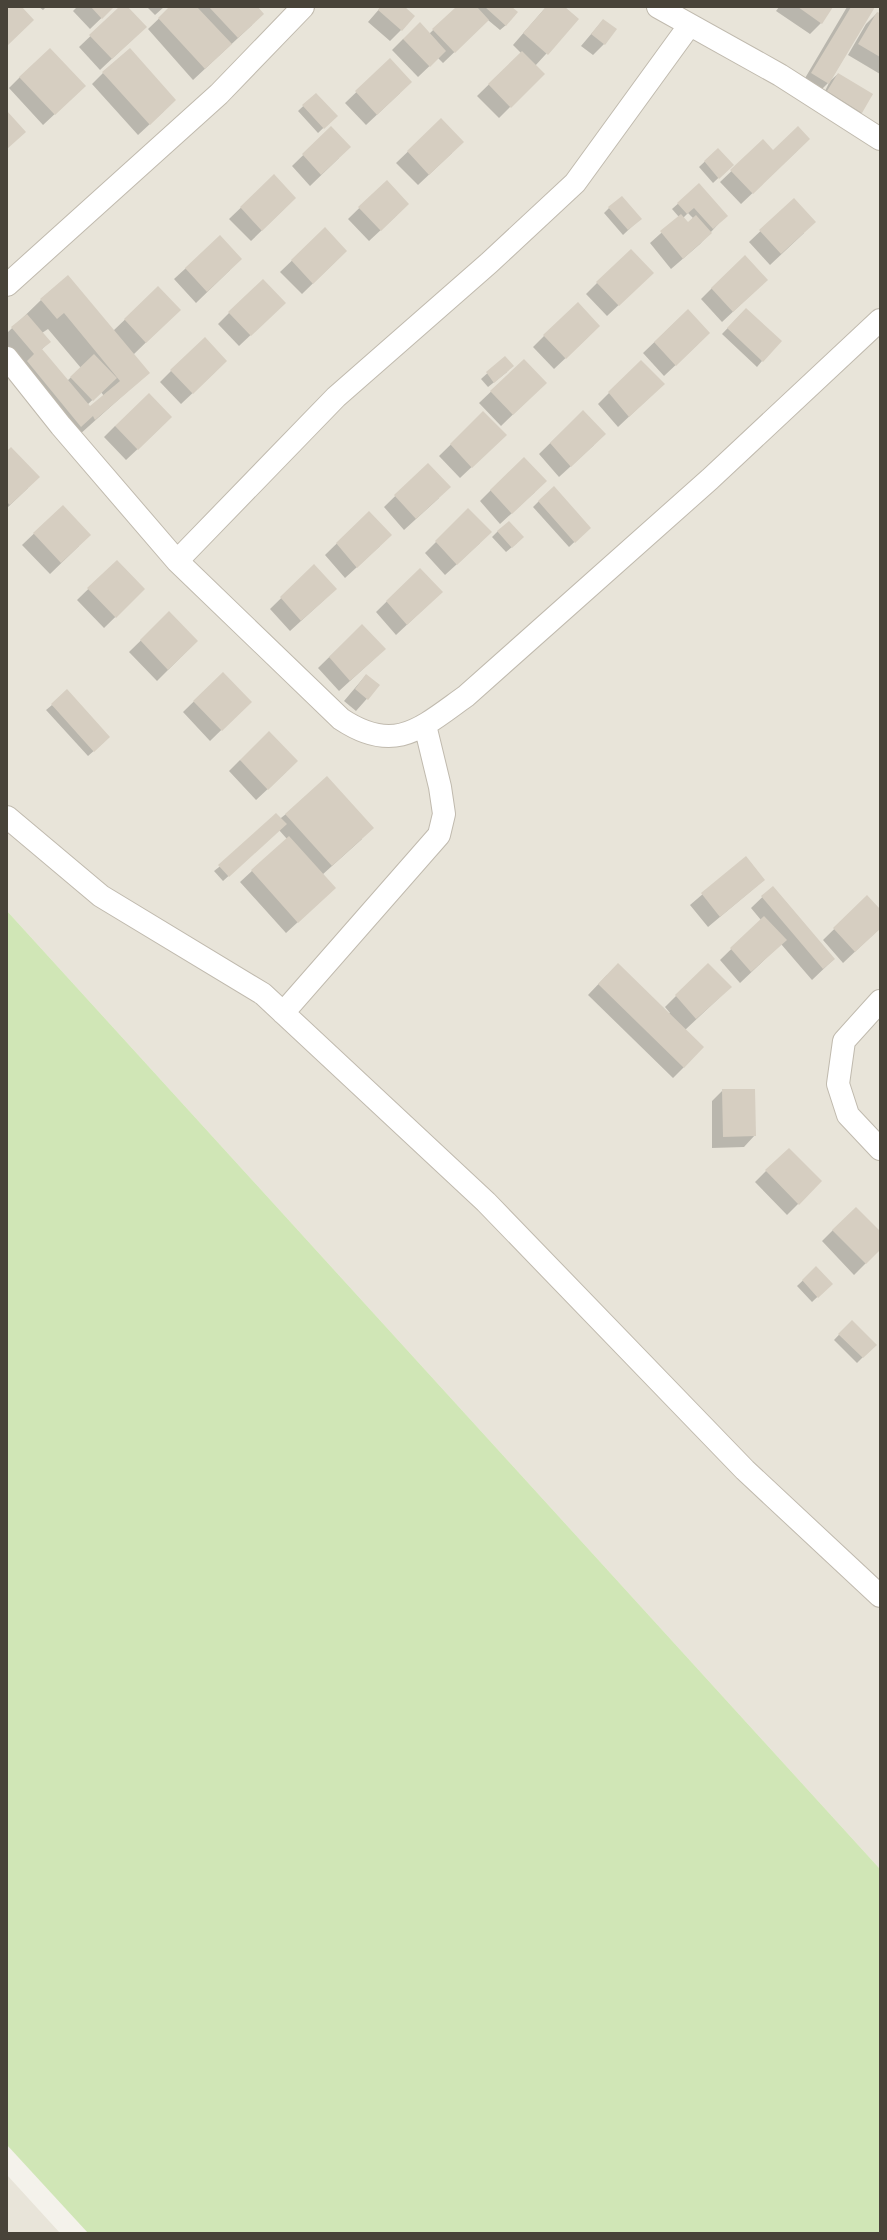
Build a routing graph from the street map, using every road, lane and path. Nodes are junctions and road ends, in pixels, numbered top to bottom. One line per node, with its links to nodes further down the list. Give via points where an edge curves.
1 (303, 7): 5 (street, via 219,94)
2 (658, 7): 3 (street)
3 (689, 26): 4 (street, via 780,75); 8 (street, via 575,183 489,263 336,397)
4 (880, 139)
5 (7, 286)
6 (880, 320): 9 (street, via 710,479 496,670 466,696)
7 (7, 358): 8 (street, via 61,426)
8 (178, 561): 9 (street, via 341,719 358,730 385,737)
9 (425, 725): 12 (street, via 444,814 438,835)
10 (7, 817): 12 (street, via 101,896 263,994)
11 (880, 1001): 13 (street, via 844,1041 838,1084 848,1115)
12 (283, 1013): 14 (street, via 486,1202 745,1470)
13 (880, 1149)
14 (880, 1596)

